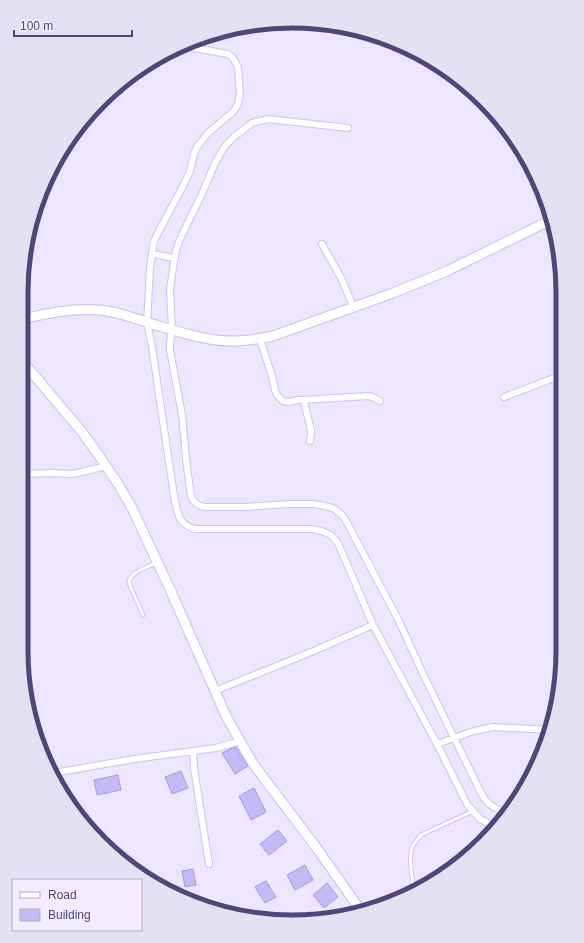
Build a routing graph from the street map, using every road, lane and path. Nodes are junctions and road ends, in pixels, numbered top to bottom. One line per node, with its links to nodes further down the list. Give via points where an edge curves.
1 (193, 47): 5 (street, via 228,54 233,58 238,67 239,100 233,112 208,133 197,147 190,171 154,241)
2 (348, 128): 6 (street, via 268,118 252,123 225,146)
3 (546, 222): 7 (main road, via 447,271)
4 (322, 244): 7 (street)
5 (154, 254): 6 (street); 9 (street, via 150,269)
6 (173, 258): 10 (street)
7 (353, 306): 11 (main road)
8 (28, 318): 9 (main road, via 77,309 113,312)
9 (149, 323): 10 (main road); 22 (street, via 174,496 183,523 195,529 312,529 332,535 338,543)
10 (170, 329): 11 (main road, via 229,341); 25 (street, via 170,350 182,416 192,500 205,507 315,504 333,508 341,514 398,619)
11 (260, 339): 15 (street, via 277,395 283,401)
12 (28, 368): 18 (main road)
13 (556, 377): 14 (street)
14 (504, 396)
15 (303, 400): 16 (street, via 368,396); 17 (street, via 311,430)
16 (380, 401)
17 (310, 441)
18 (107, 466): 19 (street, via 73,474); 20 (main road, via 132,508)
19 (28, 474)
20 (157, 562): 21 (lane, via 134,574 129,580); 23 (main road)
21 (143, 615)
22 (373, 625): 23 (street); 27 (street)
23 (214, 691): 26 (main road)
24 (544, 730): 25 (street, via 493,727)
25 (453, 739): 27 (street); 31 (street, via 485,800)
26 (240, 741): 28 (street); 35 (main road, via 254,765)
27 (439, 744): 30 (street, via 467,804)
28 (193, 751): 29 (street); 33 (street)
29 (57, 772)
30 (473, 811): 32 (street, via 480,819); 34 (lane, via 421,835 412,849 410,860)
31 (502, 811)
32 (491, 824)
33 (209, 864)
34 (413, 886)
35 (358, 907)

